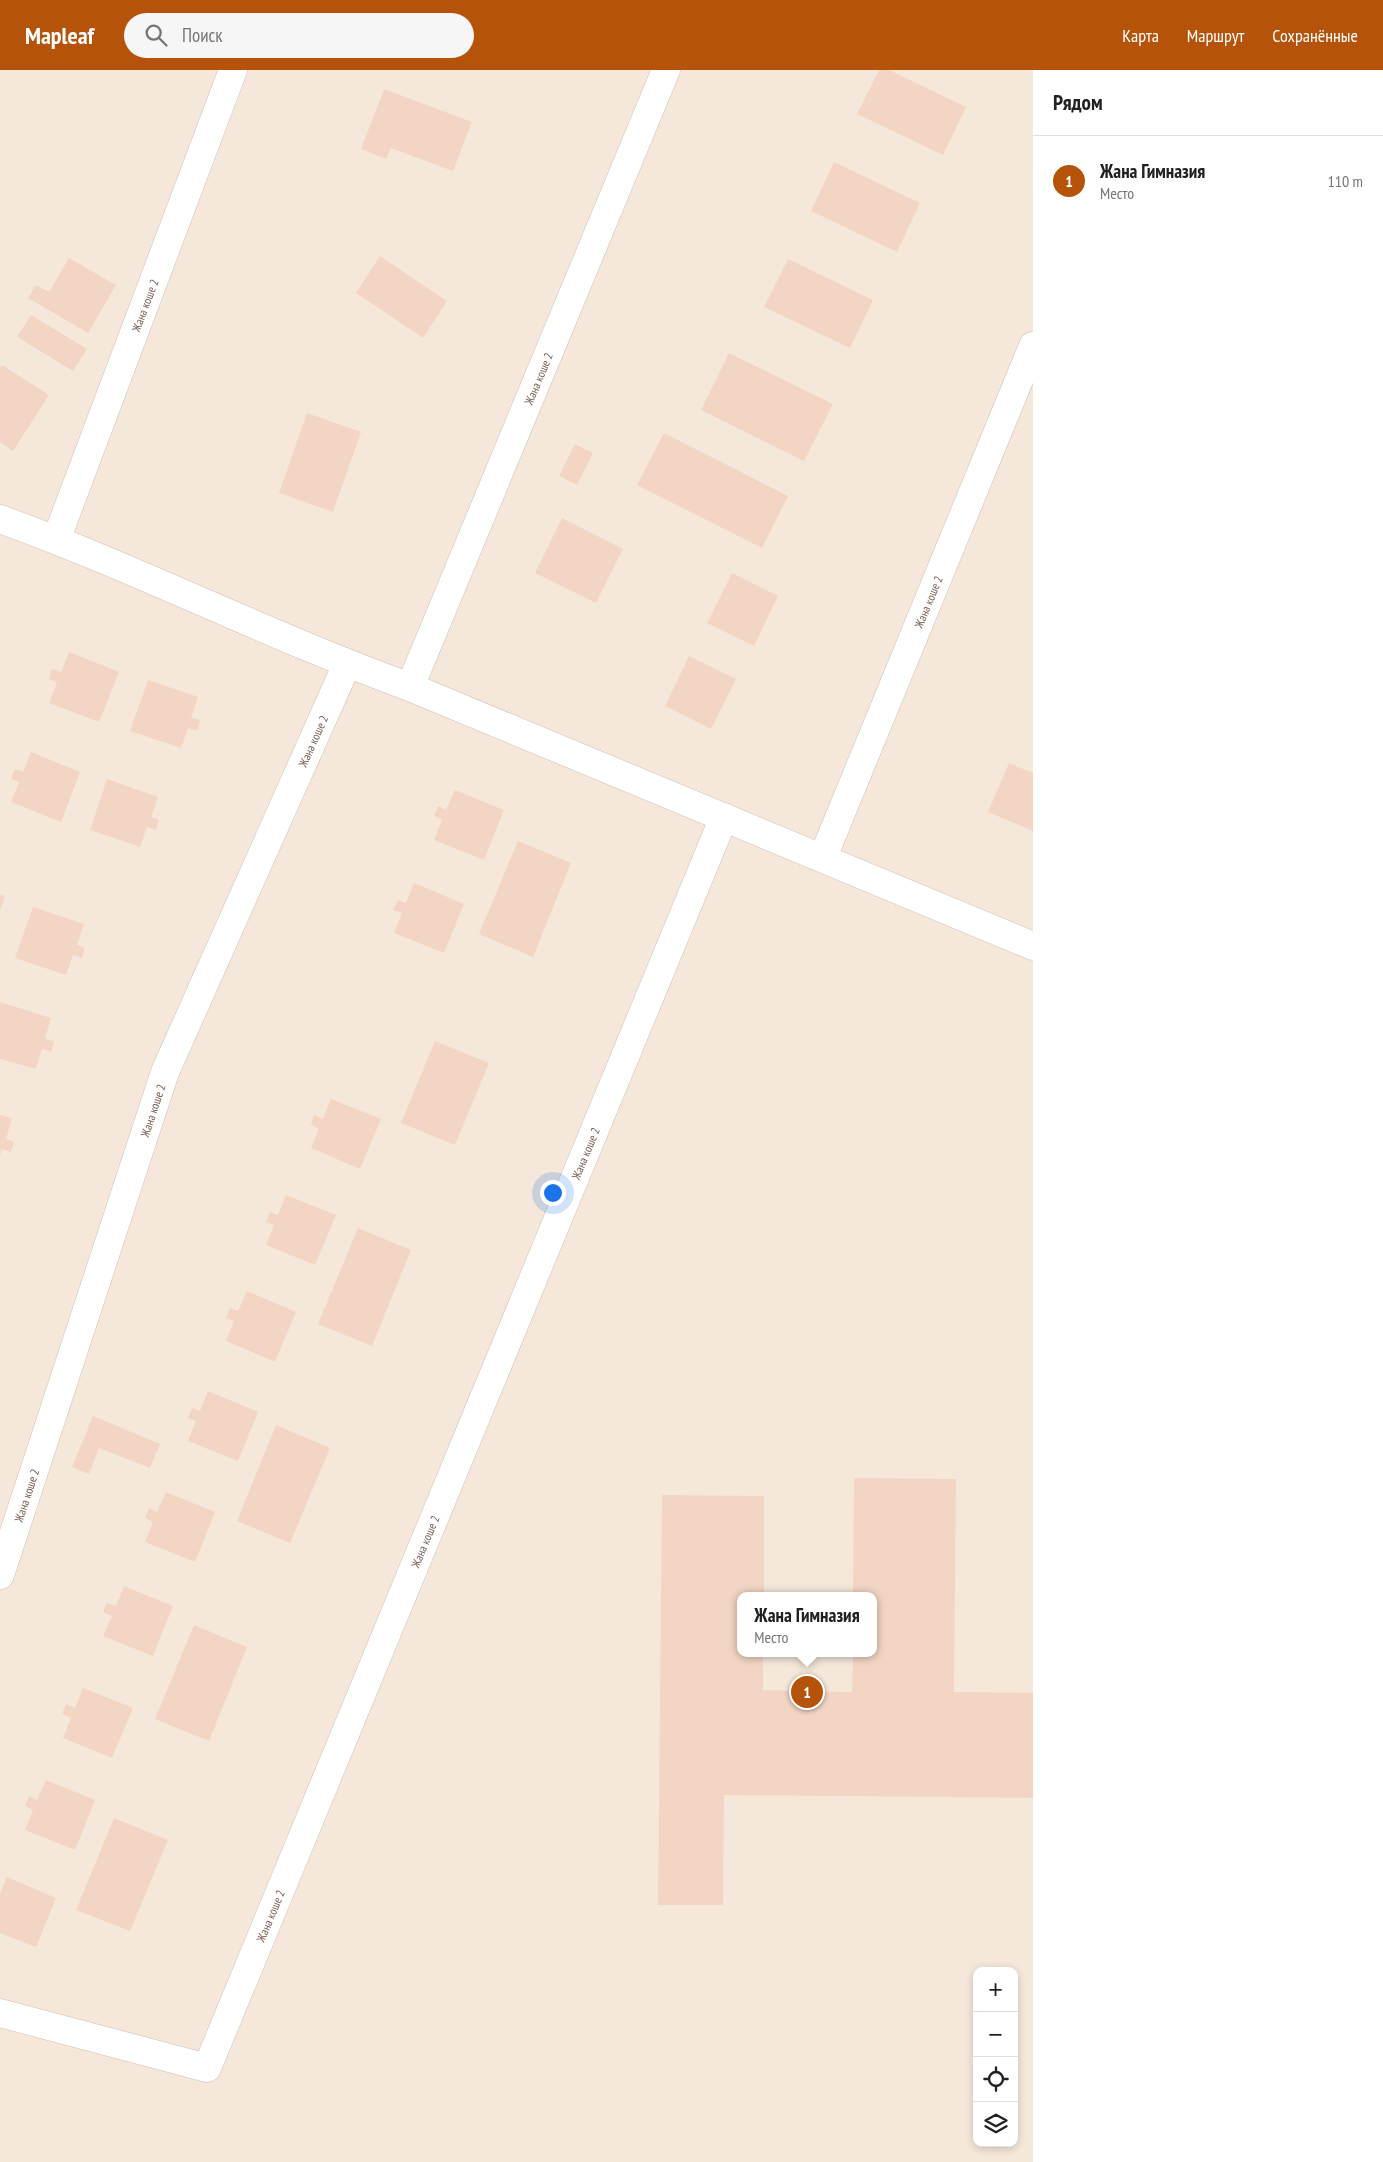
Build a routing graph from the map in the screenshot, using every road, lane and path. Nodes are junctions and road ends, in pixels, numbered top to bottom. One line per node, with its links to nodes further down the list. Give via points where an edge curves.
1 (233, 70): 5 (street, Жана коше 2)
2 (666, 70): 7 (street, Жана коше 2)
3 (1033, 346): 9 (street, Жана коше 2)
4 (0, 519): 5 (street)
5 (56, 540): 6 (street)
6 (347, 664): 7 (street); 11 (street, Жана коше 2, via 164,1072)
7 (410, 687): 8 (street)
8 (724, 817): 9 (street); 12 (street, Жана коше 2, via 207,2068)
9 (823, 857): 10 (street)
10 (1033, 946)
11 (0, 1575)
12 (0, 2013)

